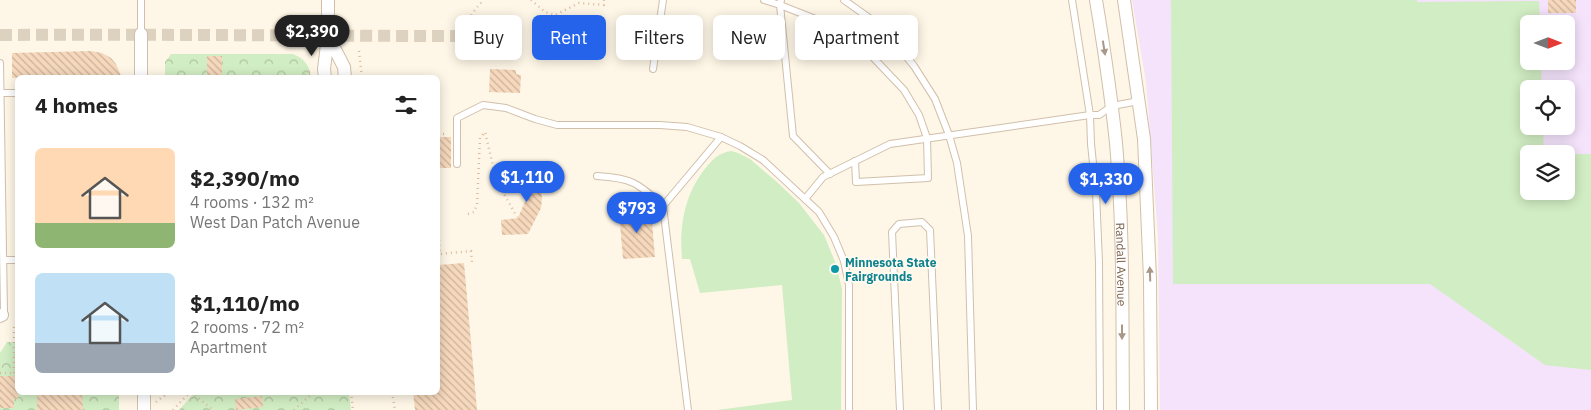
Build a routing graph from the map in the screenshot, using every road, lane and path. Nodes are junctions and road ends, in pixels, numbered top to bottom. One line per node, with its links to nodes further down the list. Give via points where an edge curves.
1 (141, 0): 14 (lane)
2 (328, 0): 15 (street)
3 (484, 0): 13 (path)
4 (531, 0): 5 (path, via 546,12 555,14 579,3 604,5)
5 (604, 0)
6 (663, 0): 18 (lane)
7 (764, 0): 12 (lane)
8 (844, 0): 30 (lane, via 882,27 914,66 935,99)
9 (1072, 0): 29 (lane)
10 (1096, 0): 28 (street, Randall Avenue, one-way to 28)
11 (1124, 0): 27 (street)
12 (780, 3): 32 (lane, via 818,20 865,49 904,90 919,115); 35 (lane, via 793,136)
13 (470, 15)
14 (141, 34): 20 (street)
15 (328, 36): 22 (street); 23 (street)
16 (359, 51): 24 (path)
17 (0, 63): 25 (lane)
18 (653, 69)
19 (311, 70): 21 (path)
20 (141, 75)
21 (304, 75)
22 (325, 75)
23 (345, 75)
24 (362, 75)
25 (1, 93): 26 (lane); 42 (lane)
26 (15, 93)
27 (1140, 101): 28 (lane); 69 (street, one-way to 27, via 1148,213)
28 (1112, 106): 29 (lane, via 1099,115); 68 (street, Randall Avenue, one-way to 68, via 1120,216)
29 (1090, 115): 30 (lane); 67 (lane, via 1099,262)
30 (949, 135): 32 (lane); 66 (lane, via 957,163 968,236)
31 (721, 138): 34 (lane, via 687,127 557,125 506,108 483,105 457,118); 37 (lane, via 763,160); 38 (lane)
32 (926, 138): 33 (lane, via 890,144); 33 (lane, via 928,178 856,182)
33 (855, 161): 35 (lane)
34 (457, 164)
35 (830, 174): 37 (lane)
36 (597, 176): 38 (lane, via 631,181)
37 (805, 199): 63 (lane, via 819,212 834,237 849,285)
38 (663, 206): 62 (lane)
39 (468, 214): 40 (path, via 474,212 477,205 480,138 485,132 500,187)
40 (518, 217)
41 (440, 254): 44 (path, via 471,251)
42 (4, 260): 43 (lane); 45 (lane, via 4,311)
43 (15, 260)
44 (472, 262)
45 (1, 315)
46 (14, 327): 47 (path)
47 (15, 350)
48 (0, 373): 49 (path)
49 (15, 373)
50 (144, 395): 56 (street)
51 (187, 395): 57 (path)
52 (194, 395): 58 (path)
53 (311, 395): 59 (path)
54 (351, 395): 60 (path)
55 (392, 395): 61 (path)
56 (144, 410)
57 (173, 410)
58 (214, 410)
59 (294, 410)
60 (353, 410)
61 (395, 410)
62 (688, 410)
63 (849, 410)
64 (900, 410): 65 (lane, via 892,232 899,224 922,222 930,230)
65 (938, 410)
66 (973, 410)
67 (1100, 410)
68 (1123, 410)
69 (1151, 410)

